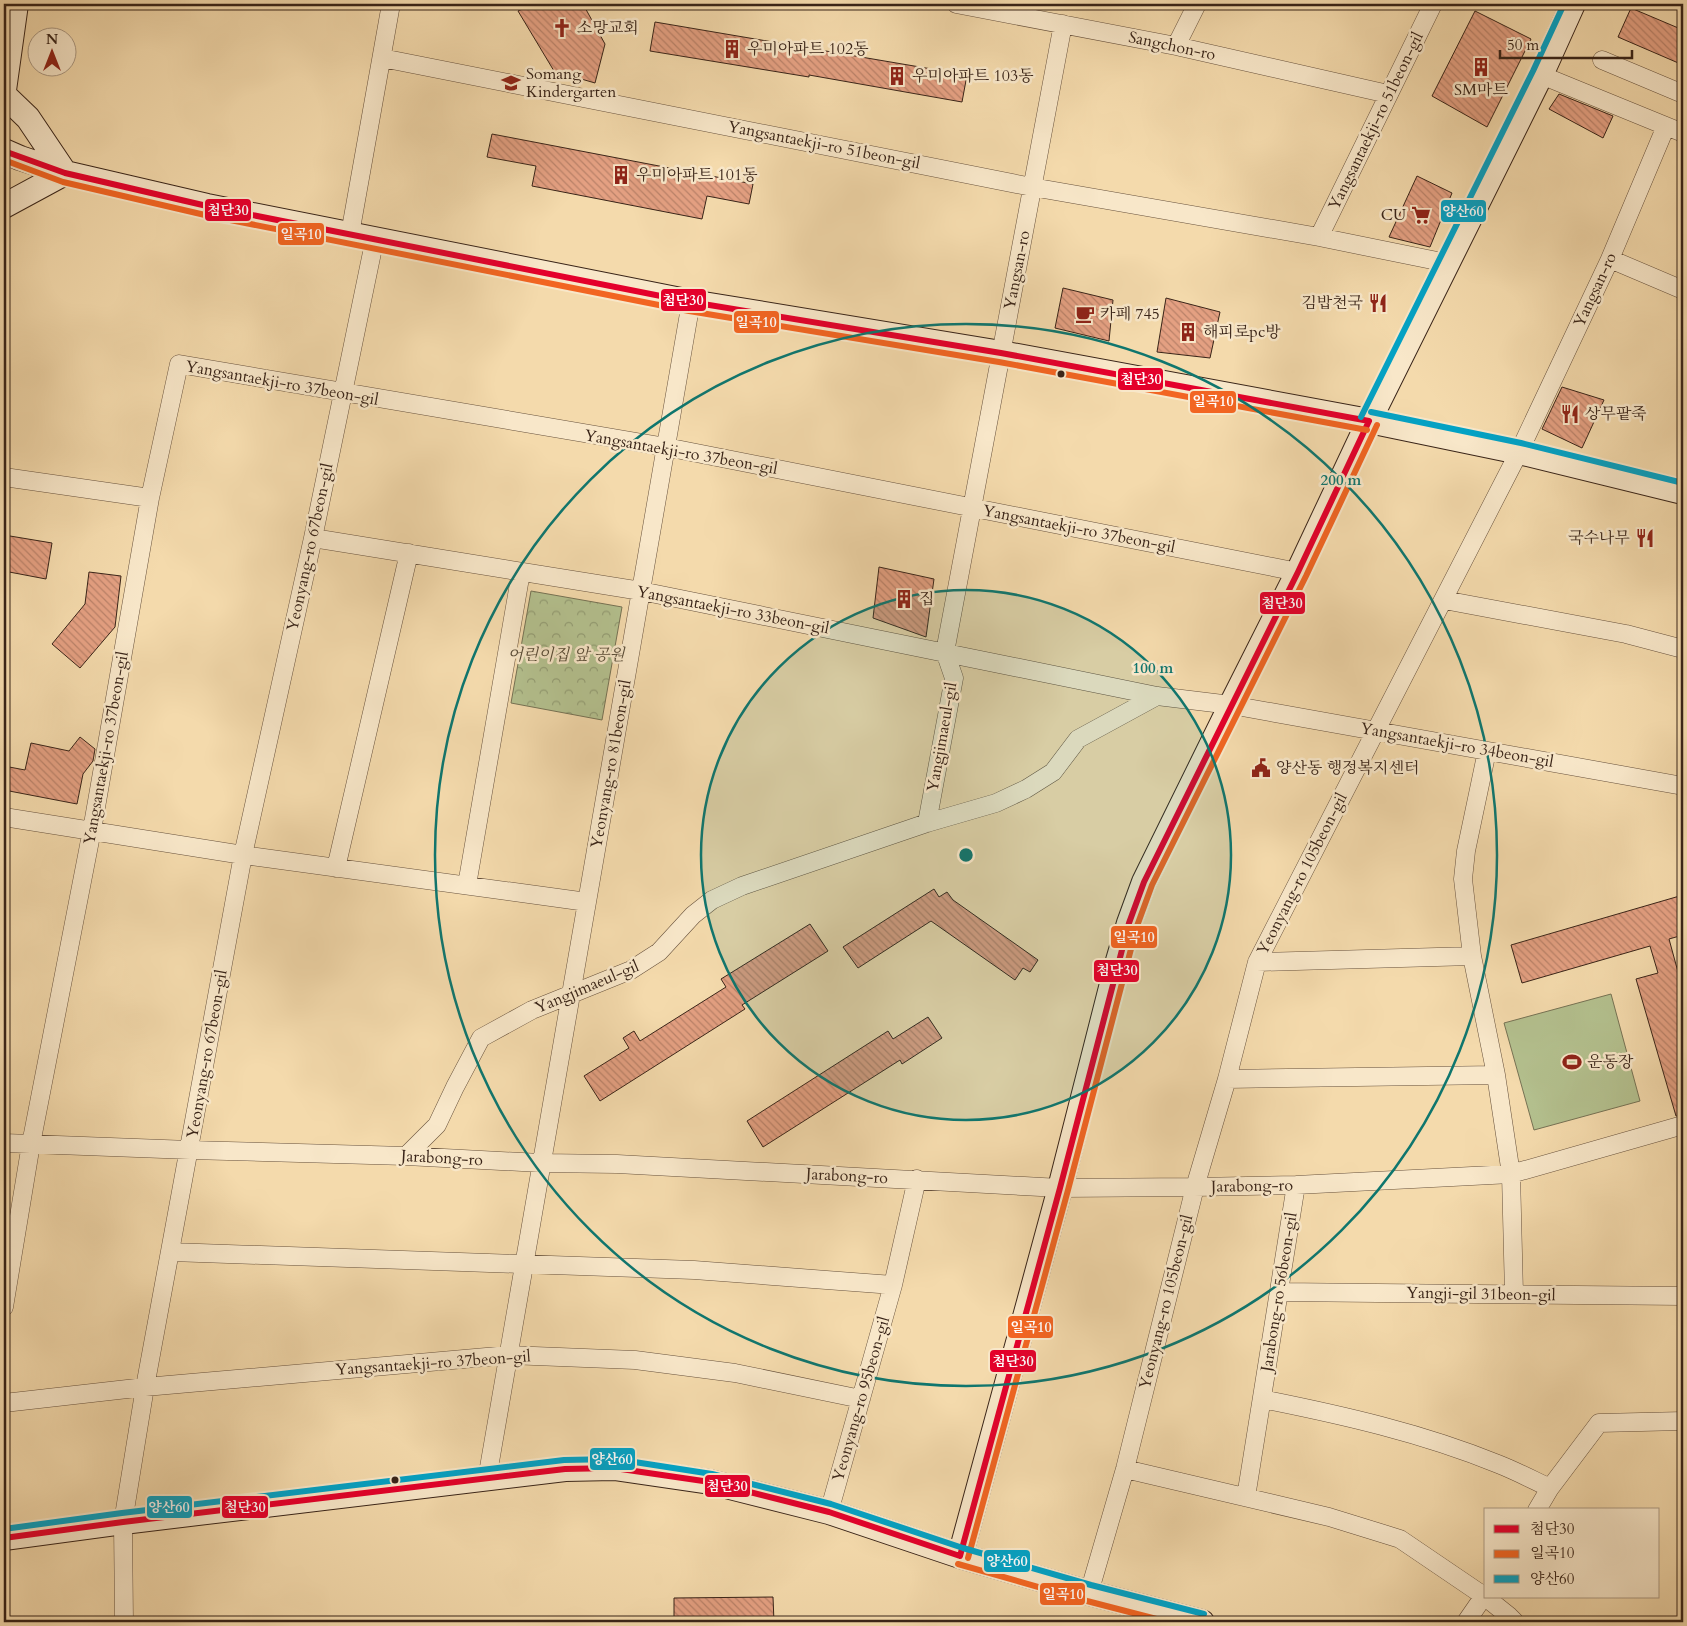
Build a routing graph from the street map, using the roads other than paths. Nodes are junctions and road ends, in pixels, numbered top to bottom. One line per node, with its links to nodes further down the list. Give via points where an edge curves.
1 (16, 4): 12 (street)
2 (391, 4): 9 (street)
3 (956, 4): 7 (street, Sangchon-ro)
4 (1197, 4): 8 (street)
5 (1433, 4): 13 (street, Yangsantaekji-ro 51beon-gil)
6 (1573, 4): 11 (street)
7 (1063, 24): 8 (street, Sangchon-ro); 20 (street, Yangsan-ro)
8 (1176, 46): 13 (street, Sangchon-ro)
9 (382, 58): 20 (street, Yangsantaekji-ro 51beon-gil); 22 (street)
10 (1602, 60): 14 (street)
11 (1540, 75): 16 (street); 26 (street)
12 (4, 90)
13 (1388, 94): 23 (street, Yangsantaekji-ro 51beon-gil)
14 (1683, 94)
15 (4, 95): 19 (street, via 28,118)
16 (1666, 126): 17 (street); 25 (street, Yangsan-ro)
17 (1683, 133)
18 (4, 151): 19 (street)
19 (65, 173): 21 (street); 22 (street, via 207,206)
20 (1032, 187): 23 (street, Yangsantaekji-ro 51beon-gil); 29 (street, Yangsan-ro)
21 (4, 206)
22 (350, 234): 24 (street)
23 (1320, 237): 26 (street, Yangsantaekji-ro 51beon-gil)
24 (375, 238): 28 (street); 30 (street, Yeonyang-ro 67beon-gil)
25 (1610, 259): 27 (street); 33 (street, Yangsan-ro)
26 (1447, 263): 31 (street)
27 (1683, 290)
28 (691, 302): 29 (street); 32 (street, Yeonyang-ro 81beon-gil)
29 (1001, 352): 31 (street); 37 (street, Yangsan-ro)
30 (343, 394): 32 (street, Yangsantaekji-ro 37beon-gil); 36 (street, Yangsantaekji-ro 37beon-gil, via 179,364); 38 (street, Yeonyang-ro 67beon-gil)
31 (1369, 420): 33 (street); 41 (street)
32 (666, 447): 37 (street, Yangsantaekji-ro 37beon-gil); 42 (street, Yeonyang-ro 81beon-gil)
33 (1518, 452): 35 (street); 43 (street, Yeonyang-ro 105beon-gil)
34 (4, 477): 36 (street)
35 (1683, 492)
36 (150, 498): 53 (street, Yangsantaekji-ro 37beon-gil)
37 (972, 508): 41 (street, Yangsantaekji-ro 37beon-gil); 45 (street)
38 (313, 538): 39 (street, Yangsantaekji-ro 33beon-gil); 54 (street, Yeonyang-ro 67beon-gil)
39 (409, 553): 40 (street, Yangsantaekji-ro 33beon-gil); 55 (street)
40 (521, 572): 42 (street, Yangsantaekji-ro 33beon-gil); 56 (street)
41 (1298, 572): 47 (street)
42 (641, 591): 45 (street, Yangsantaekji-ro 33beon-gil); 57 (street, Yeonyang-ro 81beon-gil)
43 (1444, 600): 44 (street, via 1626,634); 48 (street, Yeonyang-ro 105beon-gil)
44 (1683, 650)
45 (945, 652): 46 (street, Yangsantaekji-ro 33beon-gil); 52 (street, Yangjimaeul-gil, via 954,678)
46 (1157, 696): 47 (street, Yangsantaekji-ro 33beon-gil); 52 (street, Yangjimaeul-gil, via 1078,739 1053,772 1026,789 996,804)
47 (1231, 705): 48 (street, Yangsantaekji-ro 34beon-gil); 73 (street, via 1144,882 1129,923)
48 (1375, 730): 49 (street, Yangsantaekji-ro 34beon-gil); 59 (street, Yeonyang-ro 105beon-gil)
49 (1487, 751): 50 (street, Yangsantaekji-ro 34beon-gil); 58 (street, via 1463,879)
50 (1683, 786)
51 (4, 816): 53 (street)
52 (927, 823): 60 (street, Yangjimaeul-gil, via 726,893 693,915 660,952 631,970)
53 (92, 830): 54 (street); 65 (street, Yangsantaekji-ro 37beon-gil)
54 (243, 855): 55 (street); 66 (street, Yeonyang-ro 67beon-gil)
55 (336, 868): 56 (street)
56 (467, 885): 57 (street)
57 (587, 902): 60 (street, Yeonyang-ro 81beon-gil)
58 (1472, 956): 59 (street, Yeonyang-ro 105beon-gil); 61 (street)
59 (1257, 962): 62 (street, Yeonyang-ro 105beon-gil)
60 (571, 994): 67 (street, Yangjimaeul-gil, via 532,1010 481,1038 437,1125); 68 (street, Yeonyang-ro 81beon-gil)
61 (1496, 1076): 62 (street); 69 (street)
62 (1227, 1079): 72 (street, Yeonyang-ro 105beon-gil)
63 (1683, 1125): 69 (street, Jarabong-ro)
64 (4, 1143): 65 (street, Jarabong-ro)
65 (31, 1144): 66 (street, Jarabong-ro); 80 (street, Yangsantaekji-ro 37beon-gil)
66 (190, 1150): 67 (street, Jarabong-ro); 74 (street, Yeonyang-ro 67beon-gil)
67 (406, 1156): 68 (street, Jarabong-ro)
68 (541, 1164): 70 (street, Jarabong-ro, via 617,1164); 75 (street, Yeonyang-ro 81beon-gil)
69 (1511, 1174): 71 (street, Jarabong-ro); 78 (street)
70 (918, 1179): 73 (street, Jarabong-ro); 76 (street, Yeonyang-ro 95beon-gil)
71 (1296, 1185): 72 (street, Jarabong-ro); 77 (street, Jarabong-ro 56beon-gil)
72 (1195, 1187): 73 (street, Jarabong-ro); 87 (street, Yeonyang-ro 105beon-gil)
73 (1060, 1188): 95 (street)
74 (171, 1252): 75 (street); 82 (street, Yeonyang-ro 67beon-gil)
75 (525, 1264): 76 (street, via 694,1270); 81 (street, Yeonyang-ro 81beon-gil)
76 (893, 1285): 83 (street, Yeonyang-ro 95beon-gil)
77 (1279, 1292): 78 (street, Yangji-gil 31beon-gil); 84 (street, Jarabong-ro 56beon-gil)
78 (1514, 1294): 79 (street, Yangji-gil 31beon-gil)
79 (1683, 1296)
80 (4, 1307)
81 (509, 1354): 82 (street, Yangsantaekji-ro 37beon-gil); 83 (street, Yangsantaekji-ro 37beon-gil, via 635,1360 735,1373); 88 (street, Yeonyang-ro 81beon-gil)
82 (145, 1388): 85 (street, Yangsantaekji-ro 37beon-gil); 93 (street, Yeonyang-ro 67beon-gil)
83 (861, 1399): 92 (street, Yeonyang-ro 95beon-gil)
84 (1262, 1399): 89 (street, via 1416,1436 1498,1464); 90 (street, Jarabong-ro 56beon-gil)
85 (4, 1403)
86 (1683, 1421): 89 (street, via 1599,1422)
87 (1124, 1469): 90 (street); 96 (street, Yeonyang-ro 105beon-gil)
88 (487, 1479): 92 (street, via 566,1469 614,1468 710,1482); 93 (street)
89 (1550, 1488): 91 (street)
90 (1246, 1497): 97 (street, via 1400,1539)
91 (1538, 1508)
92 (829, 1512): 95 (street)
93 (123, 1522): 94 (street); 100 (street, Yeonyang-ro 67beon-gil)
94 (4, 1538)
95 (960, 1556): 96 (street)
96 (1090, 1593): 101 (street)
97 (1484, 1594)
98 (1484, 1596): 102 (street)
99 (1488, 1598): 103 (street)
100 (124, 1622)
101 (1202, 1622)
102 (1466, 1622)
103 (1515, 1622)

